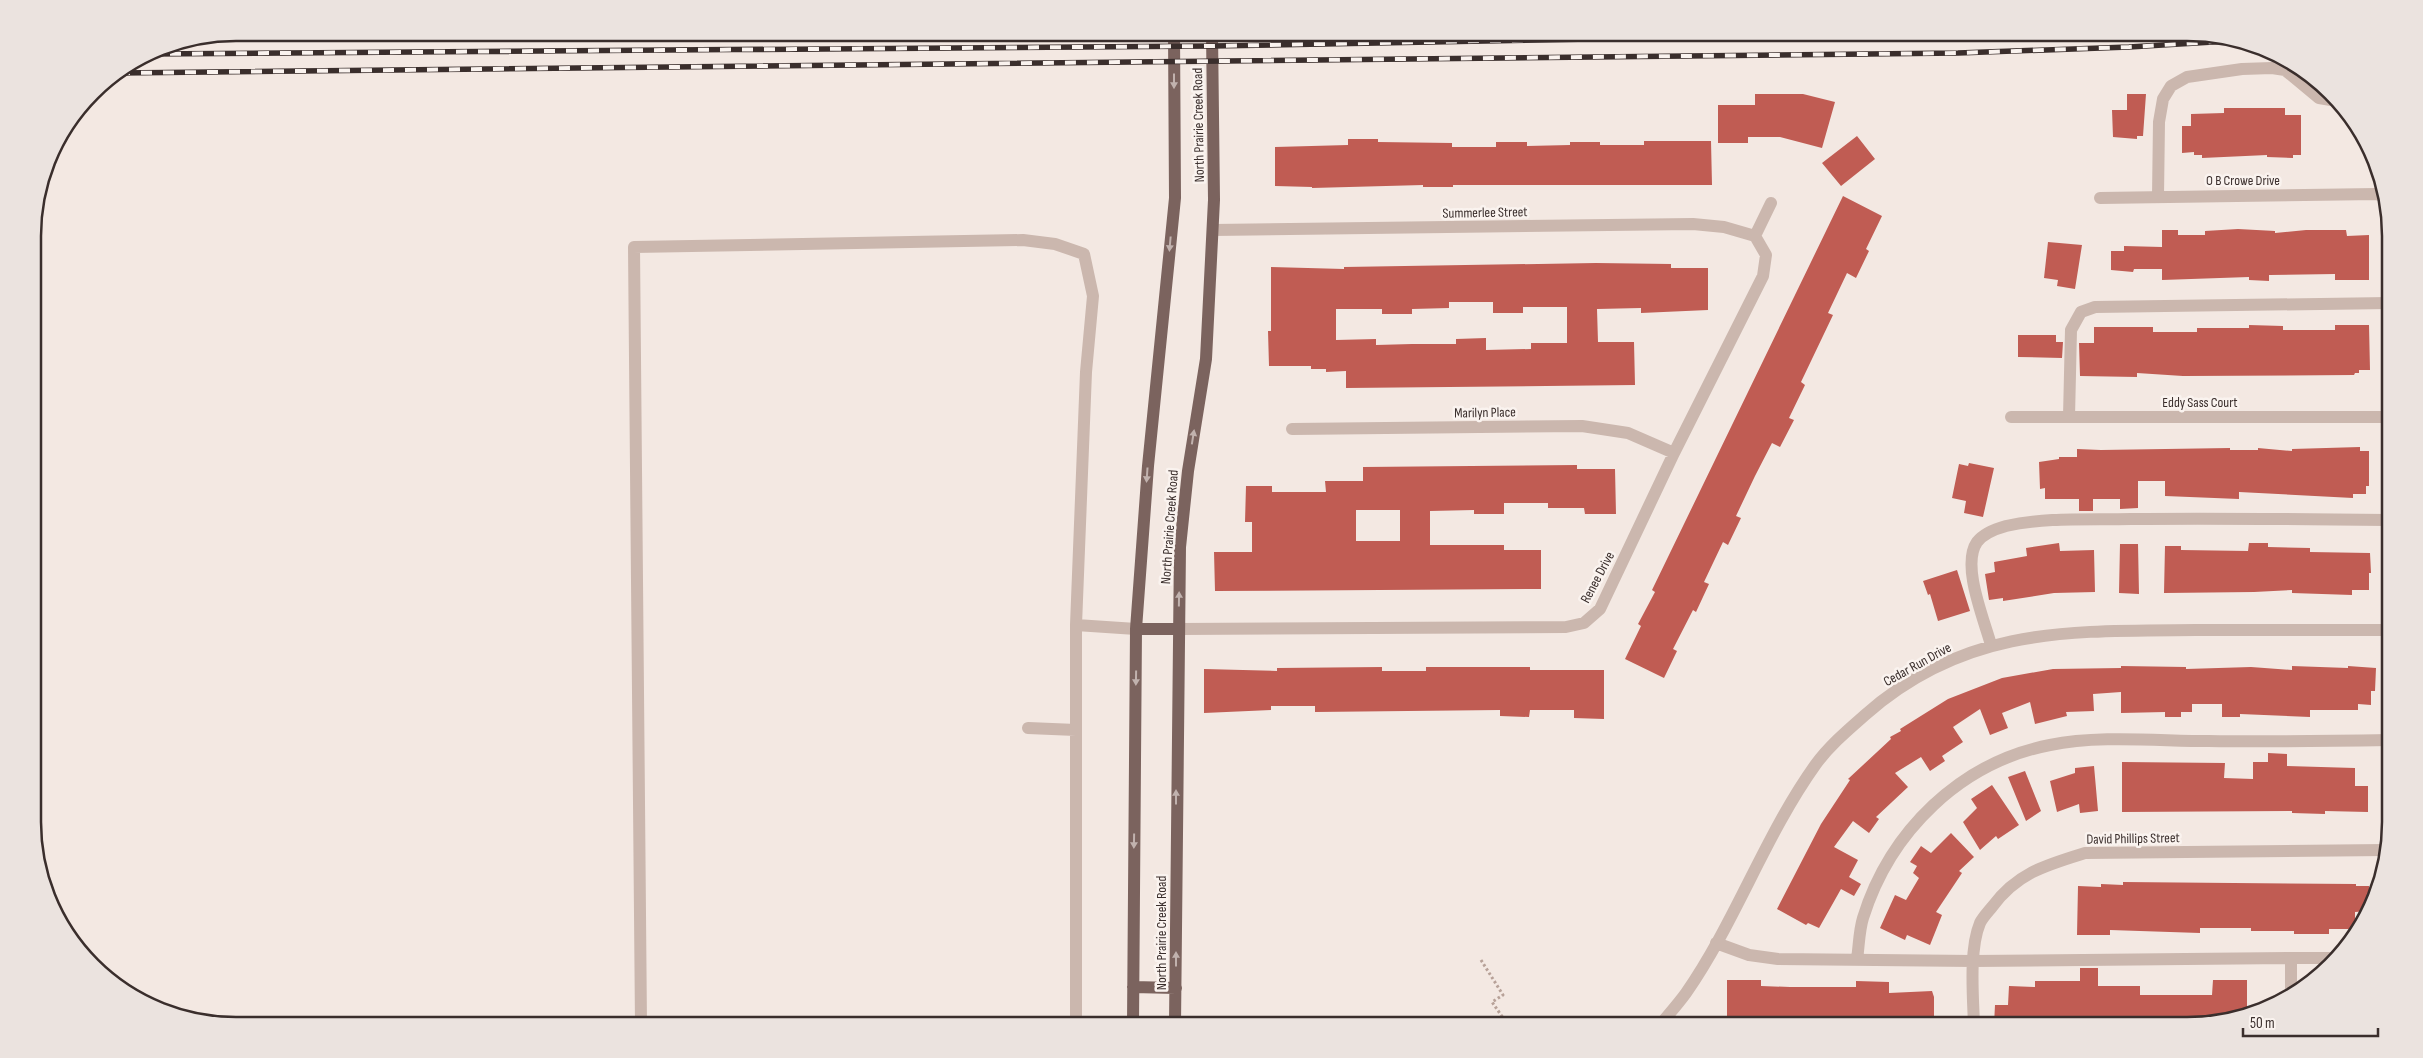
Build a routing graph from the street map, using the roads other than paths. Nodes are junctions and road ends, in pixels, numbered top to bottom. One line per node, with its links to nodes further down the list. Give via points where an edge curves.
1 (1174, 41): 18 (main road, North Prairie Creek Road, one-way to 18, via 1174,198)
2 (1212, 41): 8 (main road, North Prairie Creek Road)
3 (2326, 99): 5 (street, via 2319,98 2285,70 2242,69 2187,77 2172,86 2163,99 2159,122)
4 (2377, 194): 5 (street, O B Crowe Drive)
5 (2158, 196): 6 (street, O B Crowe Drive)
6 (2100, 198)
7 (1771, 203): 9 (street)
8 (1213, 230): 9 (street, Summerlee Street, via 1693,224 1724,227); 19 (main road, North Prairie Creek Road, one-way to 8, via 1180,547 1206,358)
9 (1755, 236): 15 (street, Renee Drive, via 1766,255 1763,276)
10 (2382, 303): 12 (street, via 2095,307 2081,312 2071,330)
11 (2011, 417): 12 (street, Eddy Sass Court)
12 (2069, 417): 13 (street, Eddy Sass Court)
13 (2382, 417)
14 (1292, 429): 15 (street, Marilyn Place, via 1582,426 1628,433)
15 (1674, 453): 19 (street, Renee Drive, via 1600,609 1584,623 1566,627)
16 (2382, 520): 21 (street, via 2042,520 2005,526 1984,534 1971,557 1971,572)
17 (1076, 624): 18 (street); 23 (street); 34 (street, via 1086,372 1093,296 1084,254 1055,244 1023,240 634,247)
18 (1136, 629): 19 (main road); 31 (main road, North Prairie Creek Road, one-way to 31)
19 (1179, 629): 33 (main road, North Prairie Creek Road, one-way to 19)
20 (2382, 630): 21 (street, Cedar Run Drive, via 2092,630 2036,635)
21 (1992, 644): 26 (street, Cedar Run Drive, via 1948,660 1914,679 1878,703 1839,739 1817,763 1795,797)
22 (1028, 728): 23 (street)
23 (1076, 730): 35 (street)
24 (2382, 740): 29 (street, via 2107,740 2052,744 2019,752 1981,769 1946,792 1920,816 1875,888 1863,919)
25 (2380, 850): 30 (street, David Phillips Street, via 2085,853 2048,864 2023,876 1998,899 1980,922)
26 (1716, 942): 29 (street, via 1749,955 1778,959); 38 (street, Cedar Run Drive, via 1686,992)
27 (2291, 958): 28 (street); 30 (street); 32 (street)
28 (2327, 958)
29 (1857, 959): 30 (street)
30 (1973, 960): 39 (street, David Phillips Street)
31 (1133, 987): 33 (main road); 36 (main road, North Prairie Creek Road)
32 (2291, 987)
33 (1176, 988): 37 (main road, North Prairie Creek Road)
34 (642, 1017)
35 (1076, 1017)
36 (1133, 1017)
37 (1175, 1017)
38 (1666, 1017)
39 (1974, 1017)

